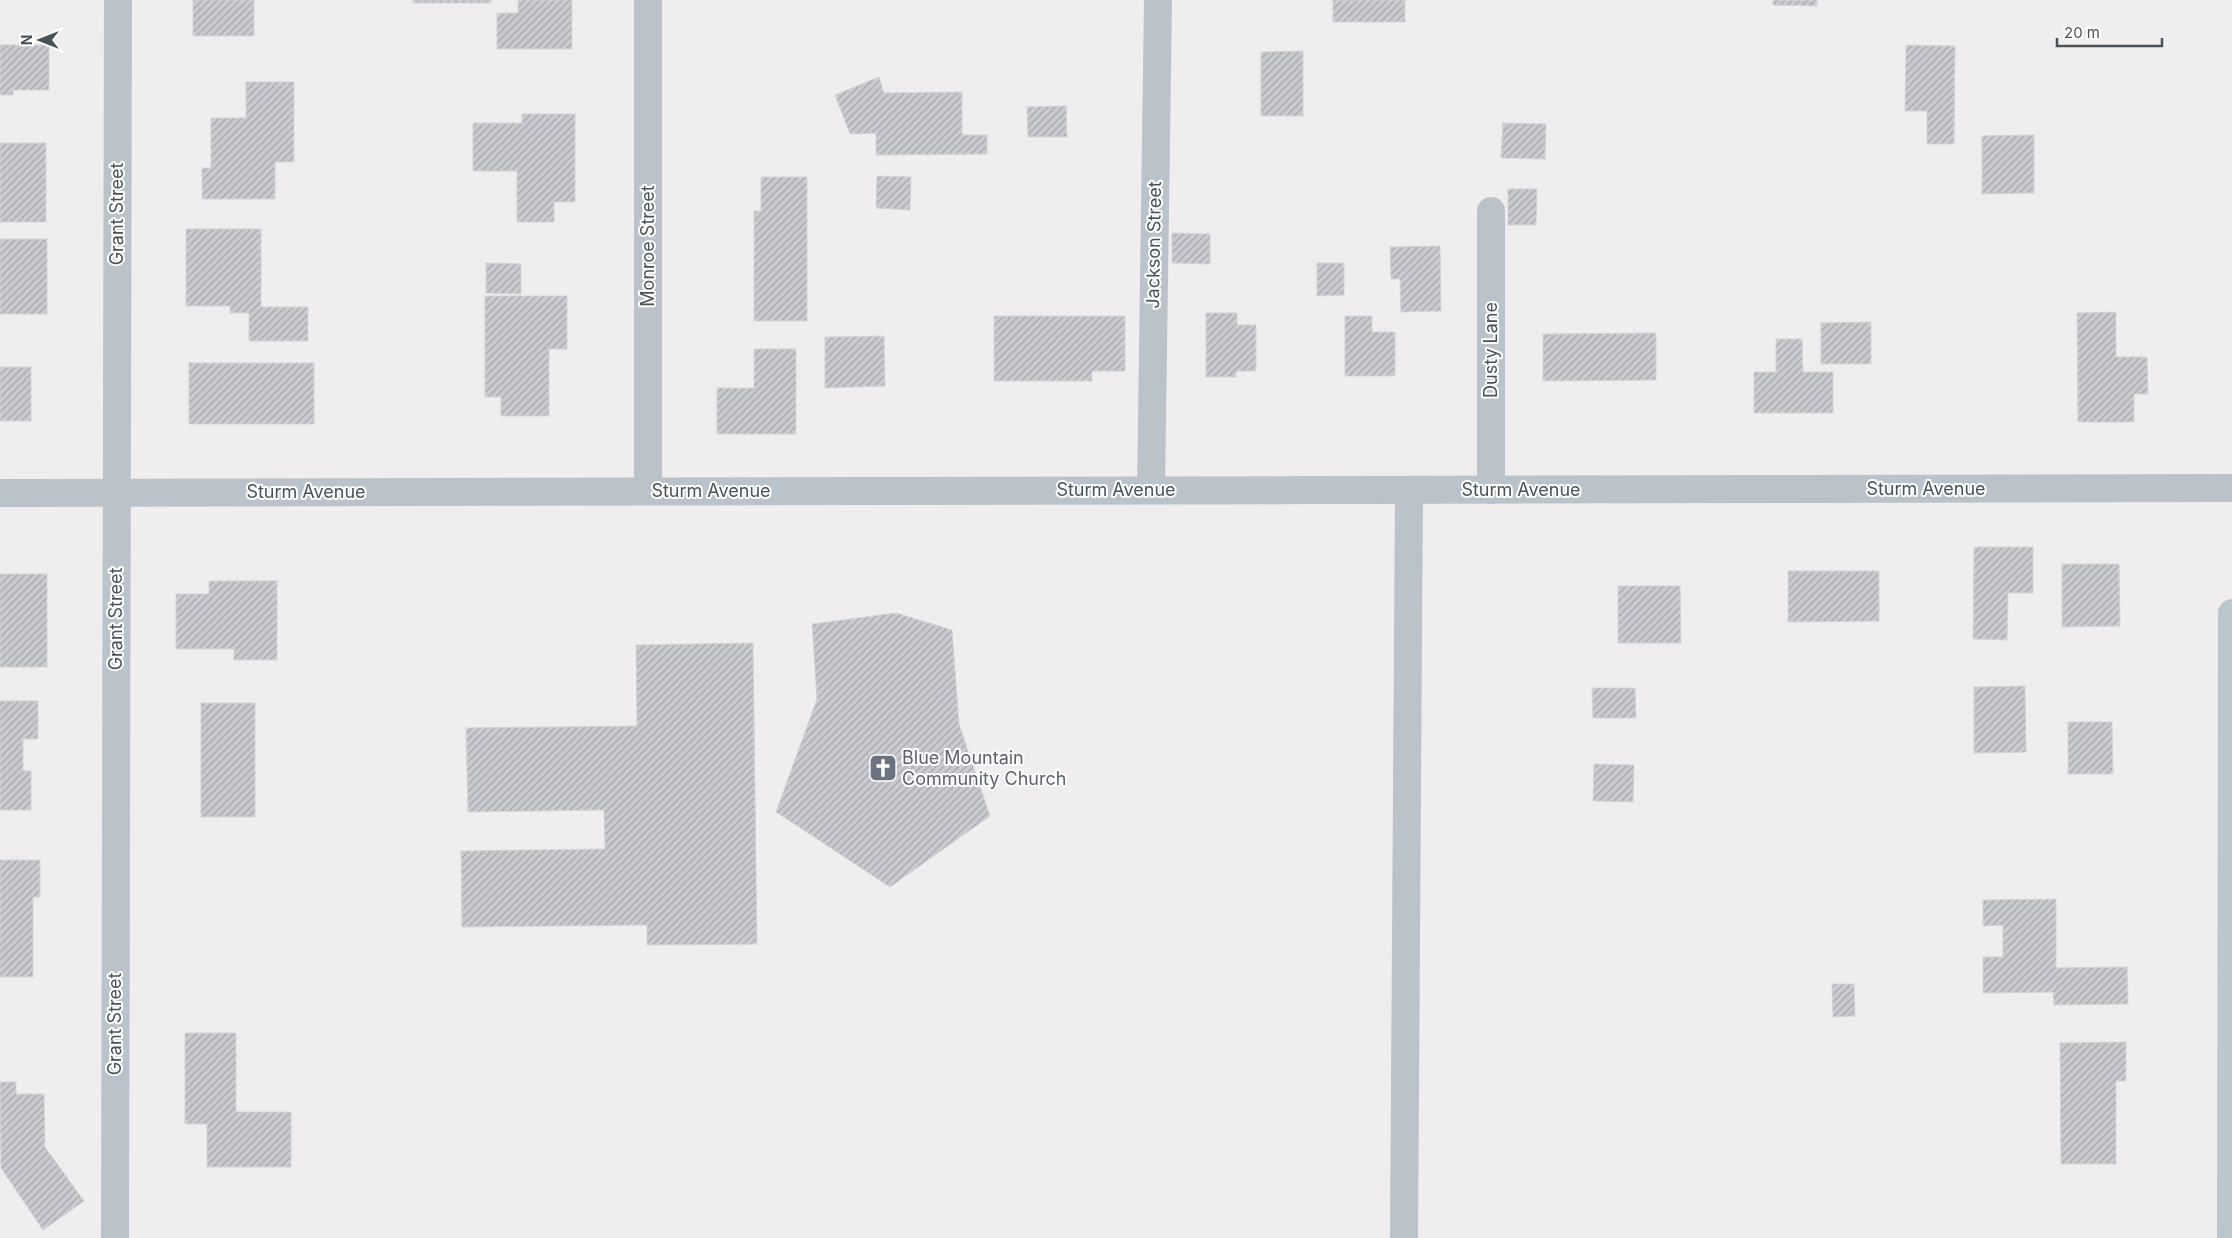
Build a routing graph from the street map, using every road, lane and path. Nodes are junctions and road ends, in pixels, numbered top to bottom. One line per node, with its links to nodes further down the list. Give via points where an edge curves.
1 (118, 0): 11 (street, Grant Street)
2 (648, 0): 9 (street, Monroe Street)
3 (1158, 0): 6 (street, Jackson Street)
4 (1491, 211): 8 (street, Dusty Lane)
5 (2232, 488): 8 (street, Sturm Avenue)
6 (1151, 490): 7 (street, Sturm Avenue); 9 (street, Sturm Avenue)
7 (1409, 490): 8 (street, Sturm Avenue); 14 (street)
8 (1492, 490)
9 (648, 491): 11 (street, Sturm Avenue)
10 (0, 493): 11 (street, Sturm Avenue)
11 (116, 493): 13 (street, Grant Street)
12 (2232, 614): 15 (main road)
13 (115, 1238)
14 (1404, 1238)
15 (2231, 1238)

